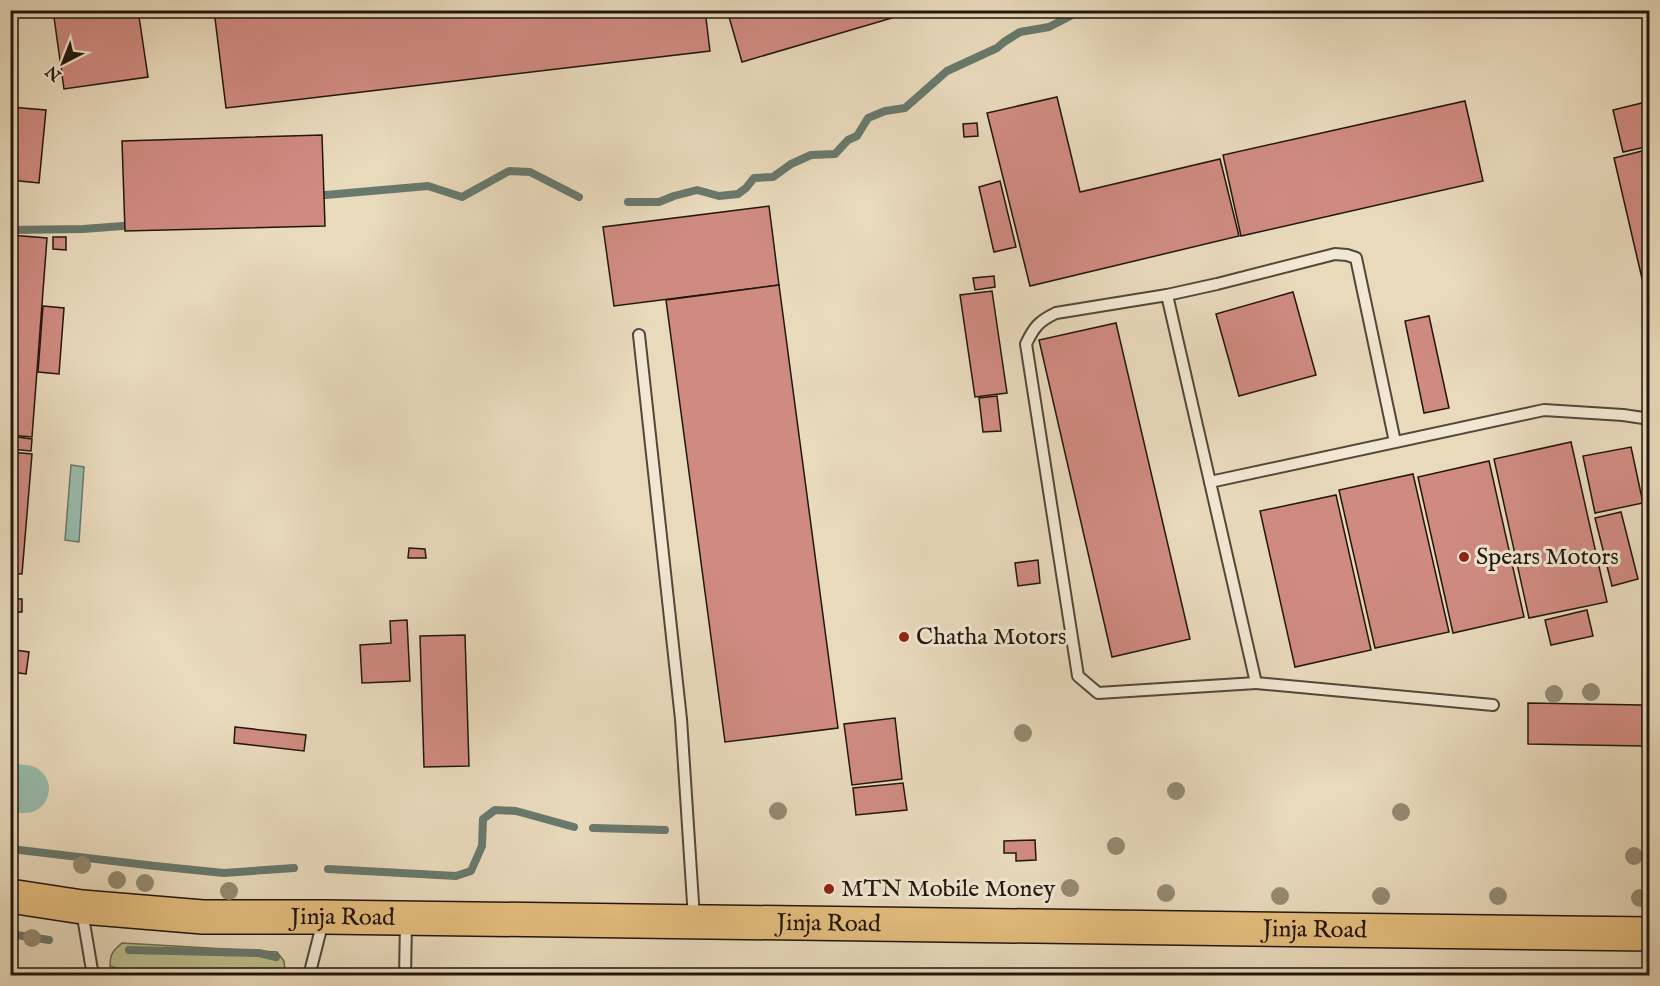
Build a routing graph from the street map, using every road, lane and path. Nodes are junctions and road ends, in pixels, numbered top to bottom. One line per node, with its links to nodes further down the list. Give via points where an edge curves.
1 (1167, 295): 4 (lane, via 1335,254 1356,258); 5 (lane); 6 (lane, via 1056,313 1033,330 1026,345 1078,676 1098,693)
2 (639, 335): 12 (lane, via 681,719)
3 (1650, 419): 4 (lane, via 1544,410)
4 (1395, 442): 5 (lane)
5 (1210, 482): 6 (lane)
6 (1256, 683): 7 (lane)
7 (1493, 705)
8 (10, 897): 9 (highway, Jinja Road)
9 (82, 907): 10 (highway, Jinja Road, via 203,917); 14 (lane)
10 (324, 916): 11 (highway, Jinja Road); 15 (lane)
11 (406, 918): 12 (highway, Jinja Road); 16 (lane)
12 (694, 921): 13 (highway, Jinja Road)
13 (1650, 934)
14 (93, 975)
15 (309, 975)
16 (405, 975)

